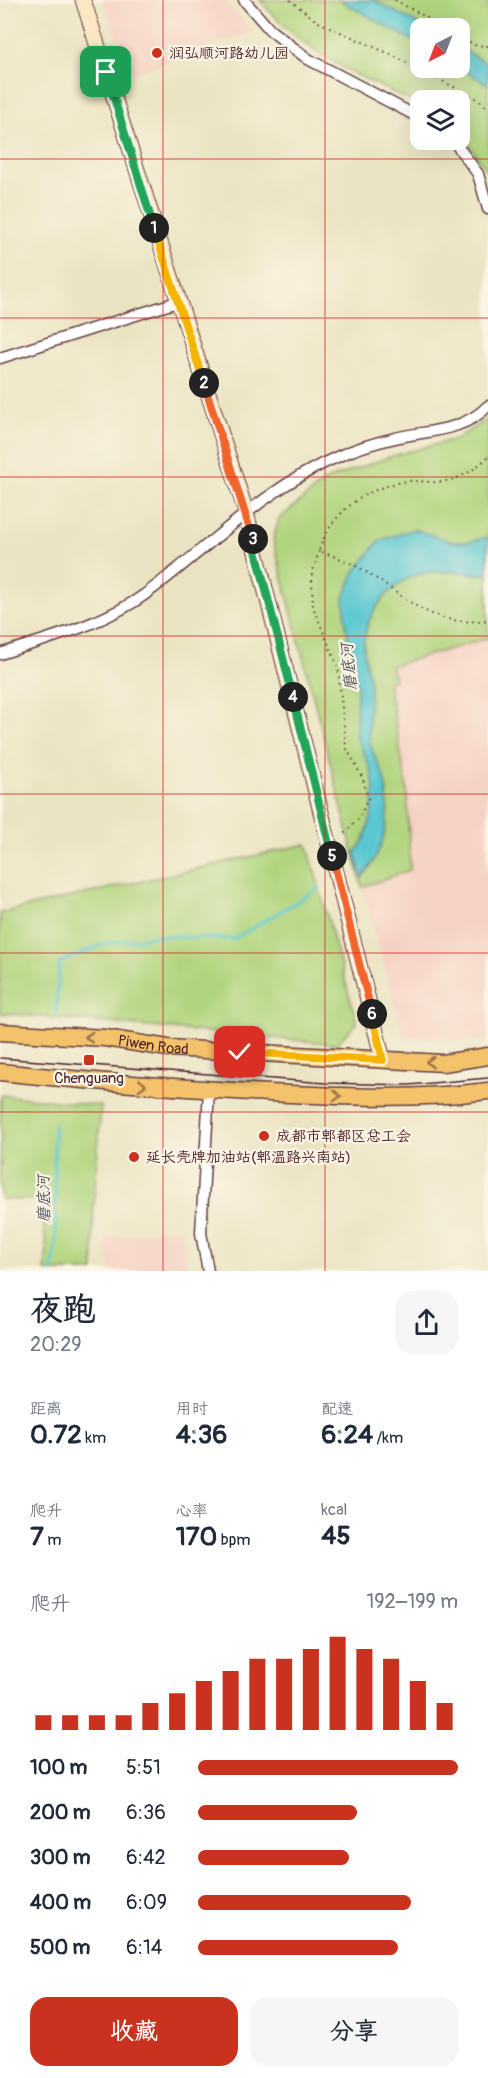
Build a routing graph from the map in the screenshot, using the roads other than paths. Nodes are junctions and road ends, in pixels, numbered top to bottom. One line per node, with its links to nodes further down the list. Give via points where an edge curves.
1 (83, 0): 6 (street)
2 (244, 0): 3 (street, via 270,30 308,59)
3 (410, 113)
4 (460, 150): 5 (street, via 478,174)
5 (488, 209)
6 (177, 302): 7 (street); 9 (street)
7 (0, 358)
8 (488, 406): 9 (street, via 474,419 448,429 390,439 339,456)
9 (246, 512): 10 (street, via 146,594 114,613); 13 (street)
10 (0, 654)
11 (0, 1032): 13 (main road, Piwen Road, one-way to 11, via 168,1048 105,1038)
12 (488, 1056): 13 (main road, Piwen Road, one-way to 13, via 443,1063)
13 (383, 1060)
14 (0, 1072): 15 (main road, one-way to 15)
15 (209, 1089): 16 (main road, one-way to 16, via 397,1098); 17 (street, via 201,1233)
16 (488, 1091)
17 (208, 1271)

